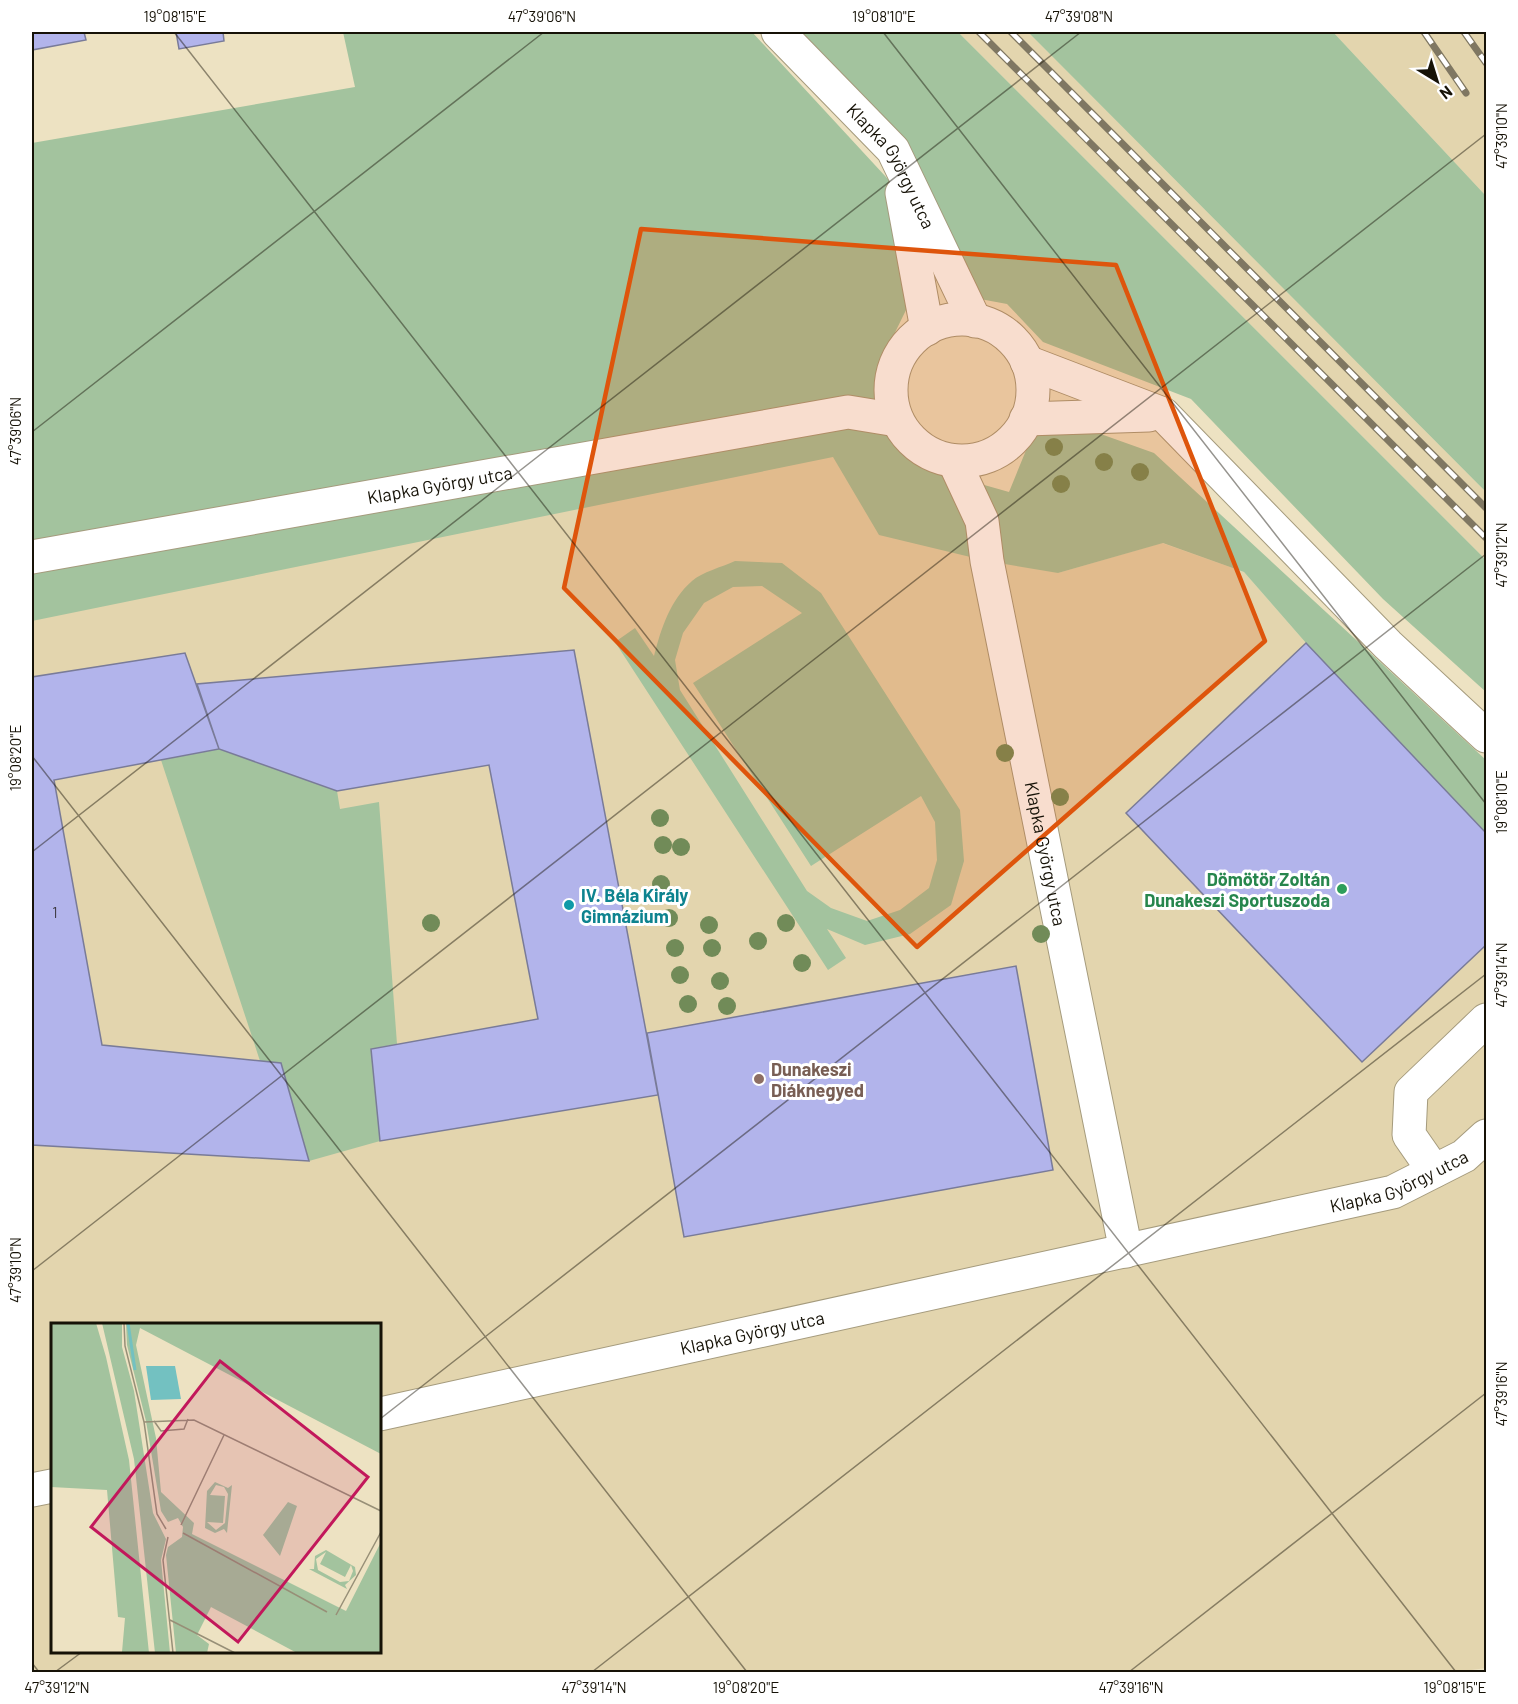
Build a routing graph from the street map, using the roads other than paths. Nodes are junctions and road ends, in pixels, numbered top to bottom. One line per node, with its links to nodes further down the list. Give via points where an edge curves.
1 (778, 32): 2 (street, Klapka György utca)
2 (894, 150): 3 (street, Klapka György utca); 4 (street)
3 (975, 321): 4 (street, via 942,322); 5 (street, via 996,327)
4 (927, 329): 6 (street, via 910,341 898,358)
5 (1027, 362): 8 (street); 9 (street, via 1032,400)
6 (892, 379): 7 (street, Klapka György utca); 10 (street, via 891,400)
7 (848, 412): 10 (street, Klapka György utca); 12 (street, Klapka György utca)
8 (1163, 414): 9 (street); 13 (street, via 1388,645)
9 (1026, 419): 11 (street, via 1001,450 979,460)
10 (897, 420): 11 (street, via 911,440 930,454)
11 (954, 461): 17 (street, Klapka György utca, via 982,520 987,561)
12 (32, 557)
13 (1486, 736)
14 (1486, 1020): 16 (street, via 1411,1092 1409,1135)
15 (1486, 1136): 16 (street, Klapka György utca, via 1464,1156)
16 (1434, 1171): 17 (street, Klapka György utca, via 1393,1192)
17 (1126, 1251): 18 (street, Klapka György utca)
18 (381, 1414)
19 (51, 1486): 20 (street)
20 (32, 1490)

